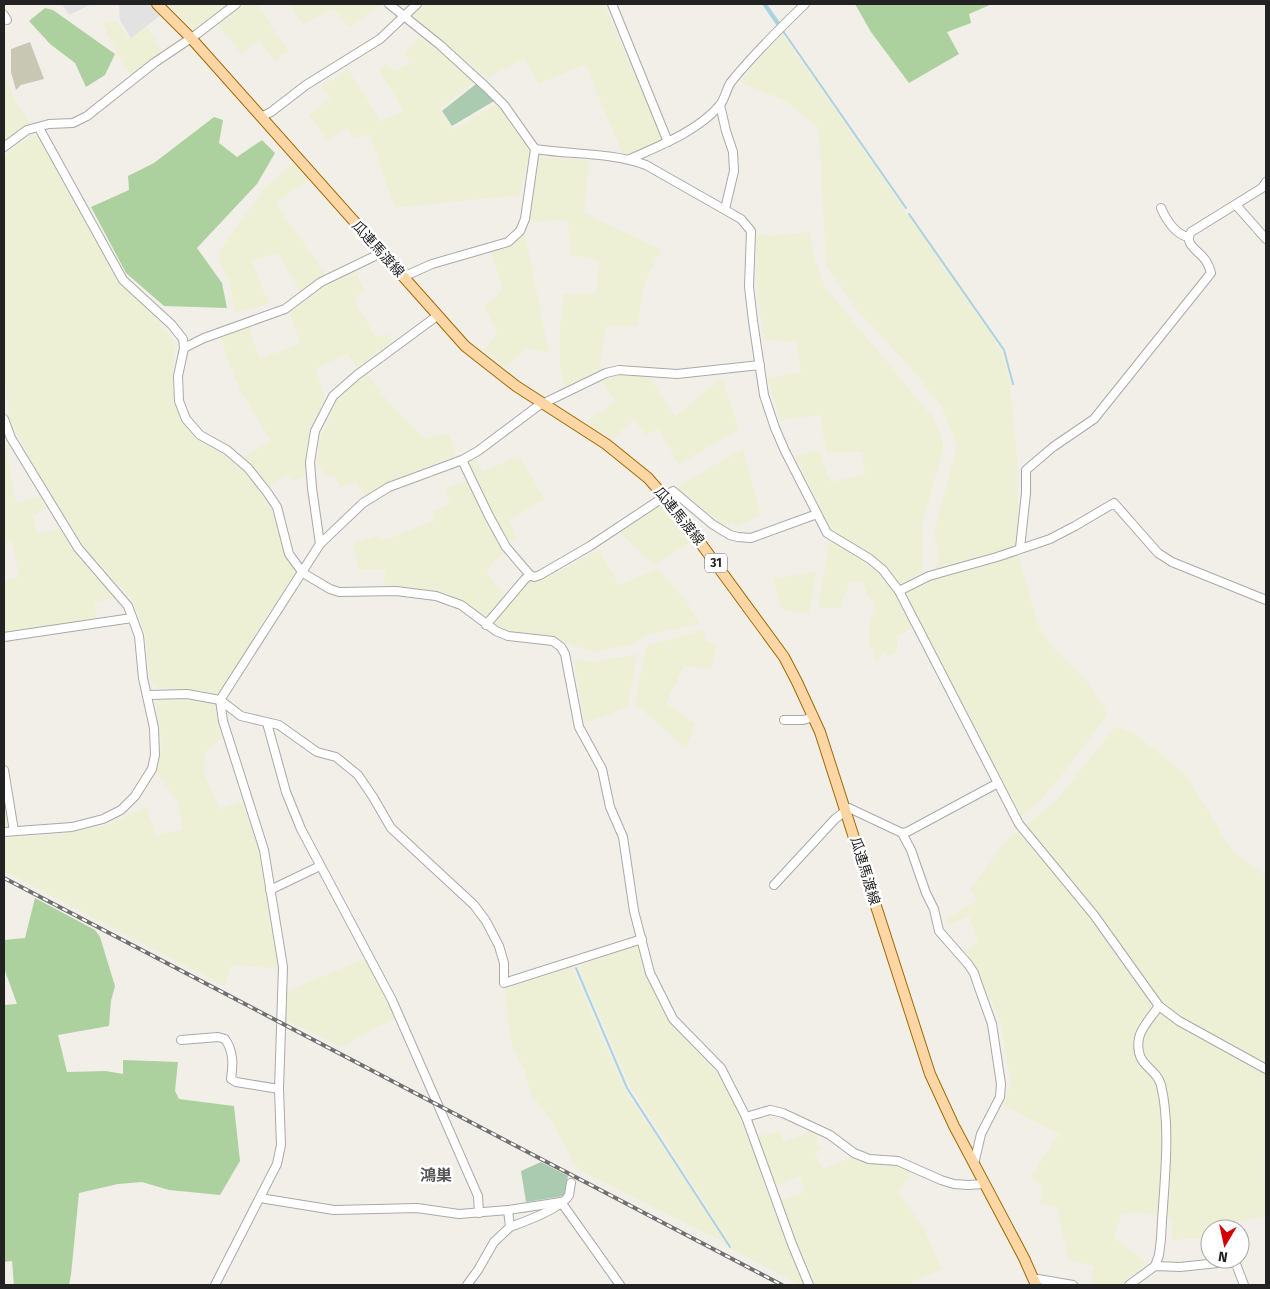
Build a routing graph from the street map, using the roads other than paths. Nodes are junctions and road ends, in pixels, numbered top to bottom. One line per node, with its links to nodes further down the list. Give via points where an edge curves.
1 (157, 4): 8 (main road, 瓜連馬渡線 / 31)
2 (236, 4): 8 (street)
3 (389, 4): 7 (street)
4 (417, 4): 7 (street)
5 (612, 4): 12 (street)
6 (806, 4): 9 (street, via 756,52 729,85)
7 (404, 16): 10 (street, via 380,39); 14 (street, via 486,87)
8 (191, 38): 10 (main road, 瓜連馬渡線 / 31); 11 (street, via 87,116 73,123 49,124)
9 (720, 105): 12 (street, via 702,121); 19 (street, via 733,152 734,171)
10 (261, 117): 22 (main road, 瓜連馬渡線 / 31)
11 (39, 128): 13 (street, via 27,130); 25 (street, via 123,280 172,325 183,340)
12 (668, 142): 15 (street)
13 (4, 147)
14 (535, 149): 15 (street); 23 (street, via 525,219 520,231 508,242 432,264)
15 (630, 159): 19 (street)
16 (1266, 182): 17 (street)
17 (1236, 205): 20 (street); 21 (street)
18 (1161, 208): 20 (street, via 1174,228)
19 (725, 209): 26 (street, via 741,219 751,231 749,286)
20 (1188, 237): 33 (street, via 1211,272 1094,419 1026,470)
21 (1266, 239)
22 (380, 252): 23 (main road, 瓜連馬渡線 / 31); 25 (street, via 321,282 285,310)
23 (403, 277): 24 (main road, 瓜連馬渡線 / 31)
24 (437, 316): 27 (main road, 瓜連馬渡線 / 31, via 490,367); 32 (street, via 333,396 315,431 310,462)
25 (184, 348): 34 (street, via 178,376 179,402 186,419 200,435 227,450 248,468 262,486 277,508 289,554)
26 (760, 365): 27 (street, via 677,374 619,370 606,373); 31 (street, via 764,395 775,428)
27 (544, 404): 29 (street); 30 (main road, 瓜連馬渡線 / 31, via 625,458)
28 (4, 419): 38 (street, via 12,438 78,548 128,606)
29 (462, 460): 32 (street, via 388,487 362,503); 35 (street, via 506,547)
30 (665, 496): 31 (street, via 673,491 712,524 738,537 751,538); 35 (street, via 590,546 534,577); 43 (main road, 瓜連馬渡線 / 31, via 784,657)
31 (816, 514): 36 (street, via 827,533 883,570)
32 (320, 544): 34 (street)
33 (1020, 548): 36 (street, via 929,576); 37 (street, via 1050,539 1114,503 1158,553 1172,562)
34 (303, 573): 39 (street, via 339,592 396,591 436,596 461,605); 42 (street)
35 (530, 575): 39 (street)
36 (899, 591): 47 (street)
37 (1266, 600)
38 (132, 618): 40 (street); 41 (street, via 139,636)
39 (486, 625): 55 (street, via 508,636 553,641 565,654 579,727 602,769 610,807 623,837 634,911)
40 (4, 637)
41 (148, 695): 42 (street, via 188,694); 49 (street, via 155,755 152,768 135,796 121,810 103,819 72,827)
42 (220, 700): 45 (street, via 241,716); 54 (street, via 222,721 264,850)
43 (814, 717): 44 (street); 48 (main road, 瓜連馬渡線 / 31)
44 (784, 720)
45 (267, 723): 52 (street, via 286,792); 55 (street, via 279,725 316,752 336,757 358,775 392,828 474,905 486,921 504,963 504,983)
46 (4, 770): 49 (street)
47 (998, 783): 51 (street); 56 (street, via 1019,824 1094,914)
48 (846, 812): 51 (street, via 850,808); 53 (street); 61 (main road, 瓜連馬渡線 / 31, via 930,1074)
49 (14, 831): 50 (street)
50 (4, 832)
51 (902, 833): 61 (street, via 934,909 939,931 974,973 992,1024 1000,1096 981,1134)
52 (320, 866): 54 (street); 67 (street, via 392,1000 478,1196)
53 (774, 885)
54 (270, 890): 59 (street, via 283,967)
55 (642, 939): 60 (street, via 650,973 673,1019 721,1068)
56 (1159, 1006): 58 (street, via 1179,1021); 69 (street, via 1141,1031 1139,1043 1140,1059 1160,1083 1166,1121 1161,1239)
57 (181, 1040): 59 (street, via 225,1039 232,1053 231,1079)
58 (1266, 1069)
59 (279, 1089): 64 (street, via 281,1145 277,1164)
60 (746, 1118): 63 (street, via 770,1110 783,1113 830,1135 854,1153 869,1159 898,1161 954,1184); 74 (street)
61 (974, 1164): 63 (main road, 瓜連馬渡線 / 31)
62 (571, 1183): 65 (street, via 568,1196)
63 (984, 1184): 70 (main road, 瓜連馬渡線 / 31)
64 (260, 1198): 67 (street, via 334,1210 416,1208 459,1214); 71 (street)
65 (561, 1202): 66 (street); 68 (street, via 537,1217); 73 (street)
66 (508, 1210): 67 (street); 68 (street)
67 (478, 1213)
68 (510, 1227): 72 (street, via 494,1242)
69 (1155, 1266): 76 (street); 77 (street, via 1227,1262 1236,1264)
70 (1035, 1282): 75 (street, via 1038,1278)
71 (214, 1285)
72 (467, 1285)
73 (620, 1285)
74 (810, 1285)
75 (1073, 1285)
76 (1129, 1285)
77 (1244, 1285)

